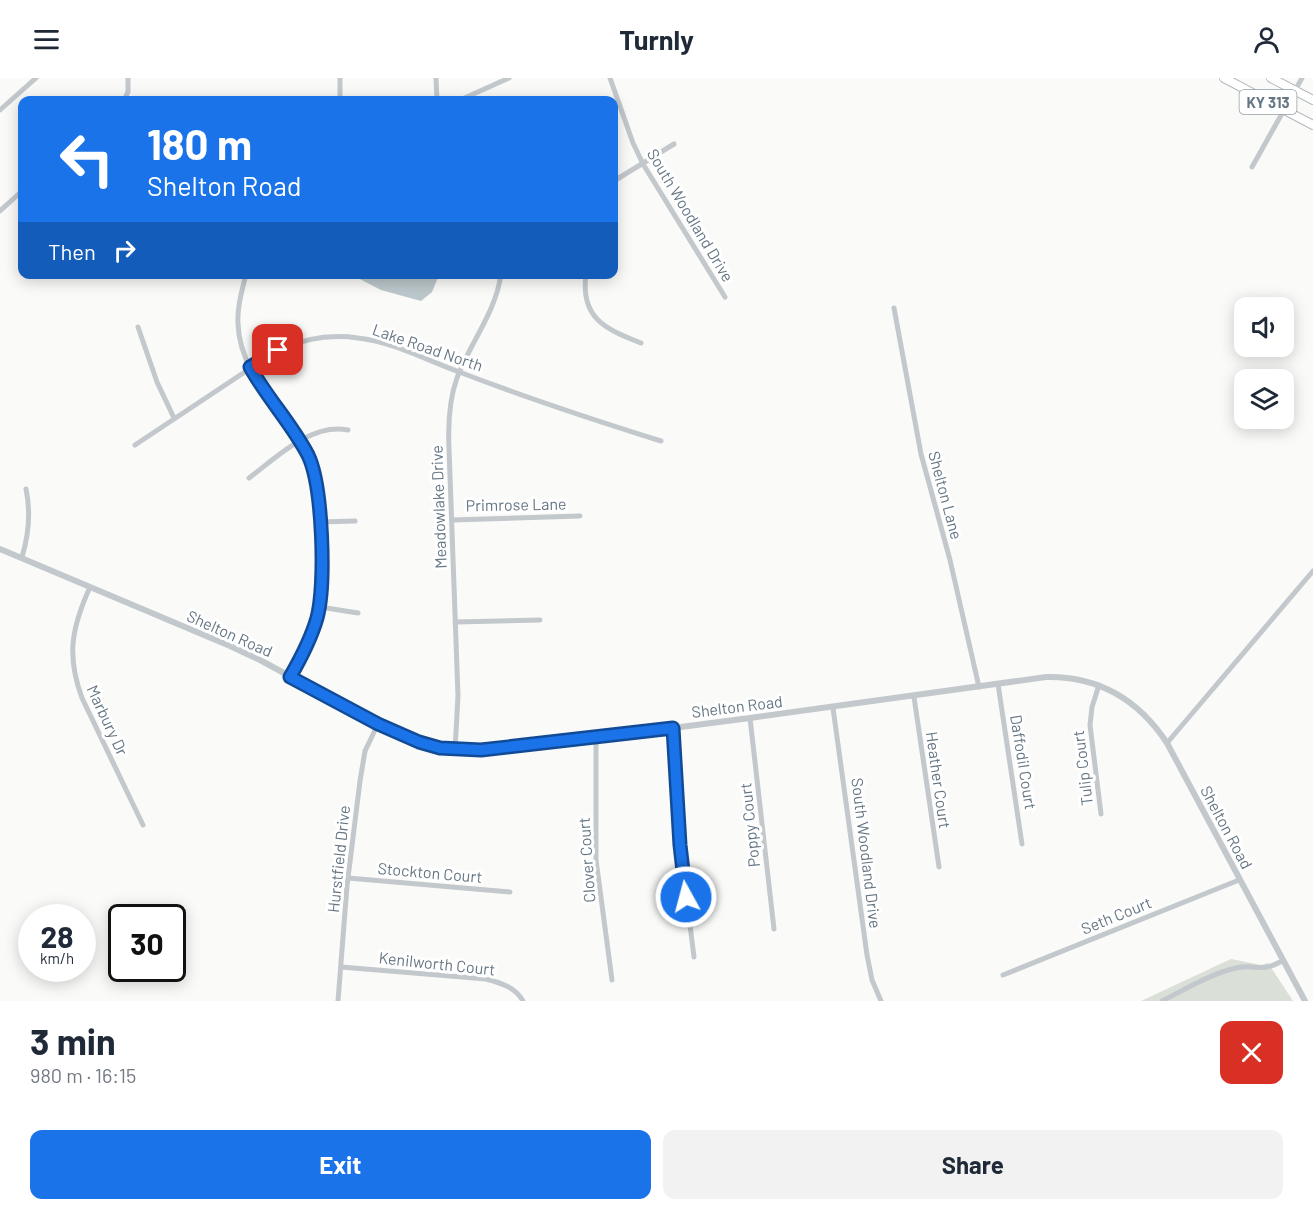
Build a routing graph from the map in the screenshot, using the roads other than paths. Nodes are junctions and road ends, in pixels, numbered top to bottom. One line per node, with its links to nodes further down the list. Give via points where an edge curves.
1 (36, 78): 18 (street)
2 (128, 78): 11 (street)
3 (340, 78): 12 (street)
4 (436, 78): 13 (street)
5 (509, 78): 14 (street)
6 (610, 78): 15 (street, South Woodland Drive)
7 (1224, 78): 19 (highway, KY 313)
8 (1271, 78): 10 (highway, KY 313)
9 (1302, 78): 10 (street)
10 (1296, 91): 16 (highway, KY 313); 19 (street)
11 (126, 96)
12 (340, 96)
13 (437, 96)
14 (469, 96)
15 (616, 96)
16 (1313, 100)
17 (618, 101): 22 (street, South Woodland Drive)
18 (0, 110)
19 (1284, 111): 20 (highway, KY 313); 23 (street)
20 (1313, 125)
21 (674, 144): 22 (street)
22 (642, 164): 24 (street); 30 (street, South Woodland Drive)
23 (1252, 167)
24 (618, 179)
25 (18, 195): 26 (street)
26 (0, 211)
27 (245, 279): 34 (street, via 238,324)
28 (500, 279): 35 (street, Meadowlake Drive, via 493,303)
29 (586, 279): 33 (street, via 585,296 592,314 605,327)
30 (725, 297)
31 (894, 308): 58 (street, Shelton Lane, via 921,454)
32 (138, 327): 36 (street)
33 (641, 343)
34 (250, 367): 35 (street, Lake Road North, via 286,346 341,336 381,343); 36 (street, Lake Road North); 38 (street)
35 (459, 372): 39 (street, Lake Road North); 45 (street, Meadowlake Drive, via 448,424)
36 (174, 418): 40 (street, Lake Road North)
37 (348, 430): 38 (street, via 322,430)
38 (300, 441): 41 (street); 46 (street, via 316,478)
39 (661, 441)
40 (135, 445)
41 (249, 478)
42 (26, 489): 48 (street, via 30,516)
43 (580, 516): 45 (street, Primrose Lane)
44 (355, 520): 46 (street)
45 (452, 520): 54 (street, Meadowlake Drive)
46 (320, 522): 51 (street)
47 (0, 549): 48 (street, Shelton Road)
48 (22, 557): 50 (street, Shelton Road)
49 (1313, 571): 65 (street)
50 (90, 587): 55 (street, Shelton Road, via 230,646); 68 (street, Marbury Dr, via 72,645 76,681)
51 (320, 608): 52 (street); 55 (street)
52 (358, 613)
53 (540, 620): 54 (street)
54 (455, 622): 66 (street, Meadowlake Drive)
55 (290, 677): 62 (street, Shelton Road)
56 (998, 684): 57 (street, Shelton Road, via 1060,677); 58 (street, Shelton Road); 69 (street, Daffodil Court)
57 (1099, 685): 65 (street, Shelton Road, via 1131,703); 67 (street, Tulip Court, via 1090,725)
58 (979, 687): 59 (street, Shelton Road)
59 (914, 697): 60 (street, Shelton Road); 70 (street, Heather Court)
60 (834, 708): 61 (street, Shelton Road); 82 (street, South Woodland Drive, via 867,955)
61 (750, 718): 63 (street, Shelton Road); 74 (street, Poppy Court)
62 (378, 724): 66 (street, Shelton Road, via 429,746); 71 (street, Hurstfield Drive, via 366,751)
63 (673, 728): 64 (street, Shelton Road); 75 (street, via 680,845)
64 (596, 738): 66 (street, Shelton Road); 79 (street, Clover Court, via 596,860)
65 (1167, 743): 72 (street, Shelton Road)
66 (455, 750)
67 (1101, 814)
68 (143, 825)
69 (1023, 844)
70 (939, 867)
71 (348, 878): 73 (street, Stockton Court); 77 (street, Hurstfield Drive)
72 (1239, 880): 76 (street, Shelton Road); 78 (street, Seth Court)
73 (510, 892)
74 (774, 929)
75 (694, 957)
76 (1282, 961): 83 (street, via 1268,968 1225,971); 84 (street, Shelton Road)
77 (341, 967): 80 (street, Hurstfield Drive); 81 (street, Kenilworth Court, via 486,979 518,992)
78 (1003, 975)
79 (612, 980)
80 (338, 1001)
81 (523, 1001)
82 (880, 1001)
83 (1162, 1001)
84 (1305, 1001)

